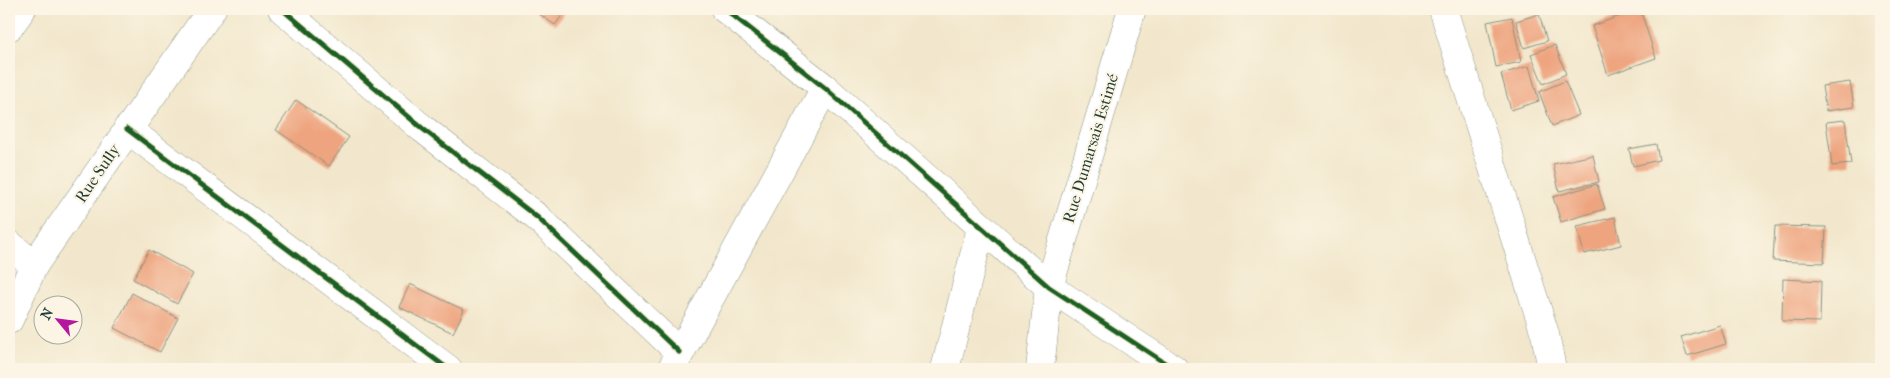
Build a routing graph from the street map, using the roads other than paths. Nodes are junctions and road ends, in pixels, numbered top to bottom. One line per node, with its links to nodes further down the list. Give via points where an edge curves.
1 (22, 9): 7 (street)
2 (212, 9): 9 (street, Rue Sully)
3 (282, 9): 15 (street, via 423,129 538,218)
4 (725, 9): 8 (street)
5 (1132, 9): 13 (street, Rue Dumarsais Estimé)
6 (1443, 9): 20 (street, via 1545,334)
7 (9, 27)
8 (825, 88): 10 (street); 15 (street)
9 (127, 128): 12 (street, Rue Sully); 16 (street)
10 (981, 228): 13 (street); 17 (street)
11 (9, 244): 12 (street)
12 (34, 265): 14 (street, Rue Sully)
13 (1049, 288): 18 (street, Rue Dumarsais Estimé); 19 (street)
14 (9, 320)
15 (675, 361)
16 (448, 369)
17 (945, 369)
18 (1040, 369)
19 (1174, 369)
20 (1552, 369)

